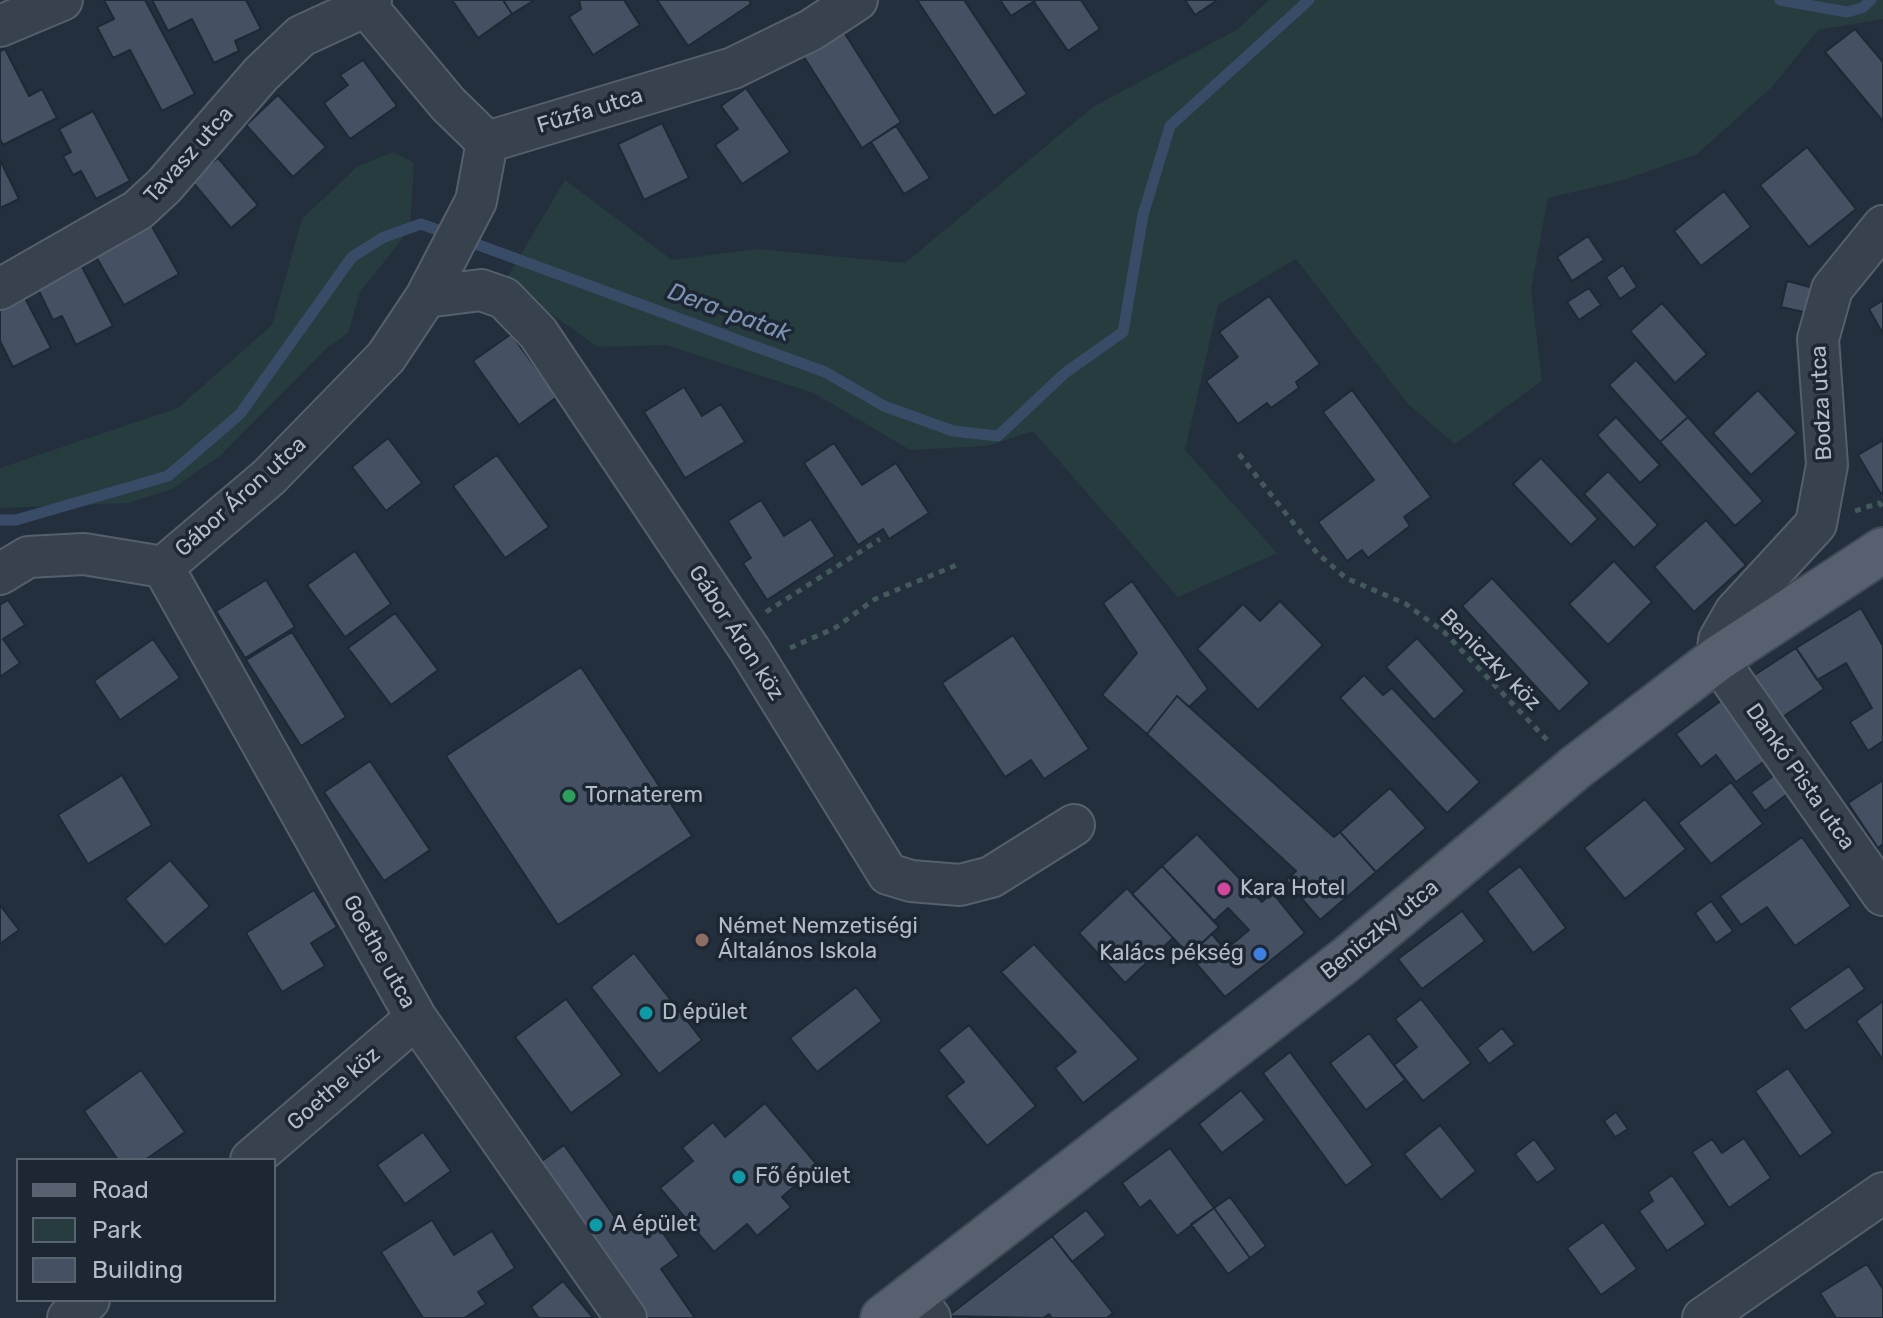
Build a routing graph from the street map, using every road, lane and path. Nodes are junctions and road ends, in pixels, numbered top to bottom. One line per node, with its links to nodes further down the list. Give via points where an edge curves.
1 (62, 0): 4 (street)
2 (857, 0): 5 (street, Fűzfa utca, via 811,30 733,68)
3 (368, 3): 5 (street, via 455,112); 8 (street, Tavasz utca, via 301,36 138,210)
4 (0, 26)
5 (487, 142): 7 (street, Gábor Áron utca, via 476,201)
6 (1883, 226): 16 (street, Bodza utca, via 1832,289 1818,339 1827,465 1816,524 1735,612 1719,640)
7 (433, 282): 13 (street, Gábor Áron utca, via 386,357 269,477); 15 (street, Gábor Áron köz, via 504,298 538,333)
8 (0, 289)
9 (1239, 454): 17 (path, Beniczky köz, via 1317,553 1346,578 1406,604 1444,632)
10 (880, 539): 15 (path, via 766,612)
11 (1883, 550): 16 (main road, Beniczky utca)
12 (959, 564): 15 (path, via 875,599 835,628 781,651)
13 (163, 567): 14 (street, Gábor Áron utca, via 84,554 28,557); 20 (street, Goethe utca)
14 (0, 574)
15 (742, 638): 18 (street, Gábor Áron köz, via 888,874 960,885 991,877)
16 (1717, 659): 17 (main road, Beniczky utca); 19 (street, Dankó Pista utca)
17 (1575, 768): 24 (main road, Beniczky utca, via 1347,959)
18 (1074, 825)
19 (1883, 895)
20 (416, 1018): 21 (street, Goethe köz); 26 (street, Goethe utca)
21 (253, 1158)
22 (1883, 1193): 27 (street)
23 (87, 1302): 25 (street)
24 (908, 1310)
25 (68, 1318)
26 (626, 1318)
27 (1703, 1318)

